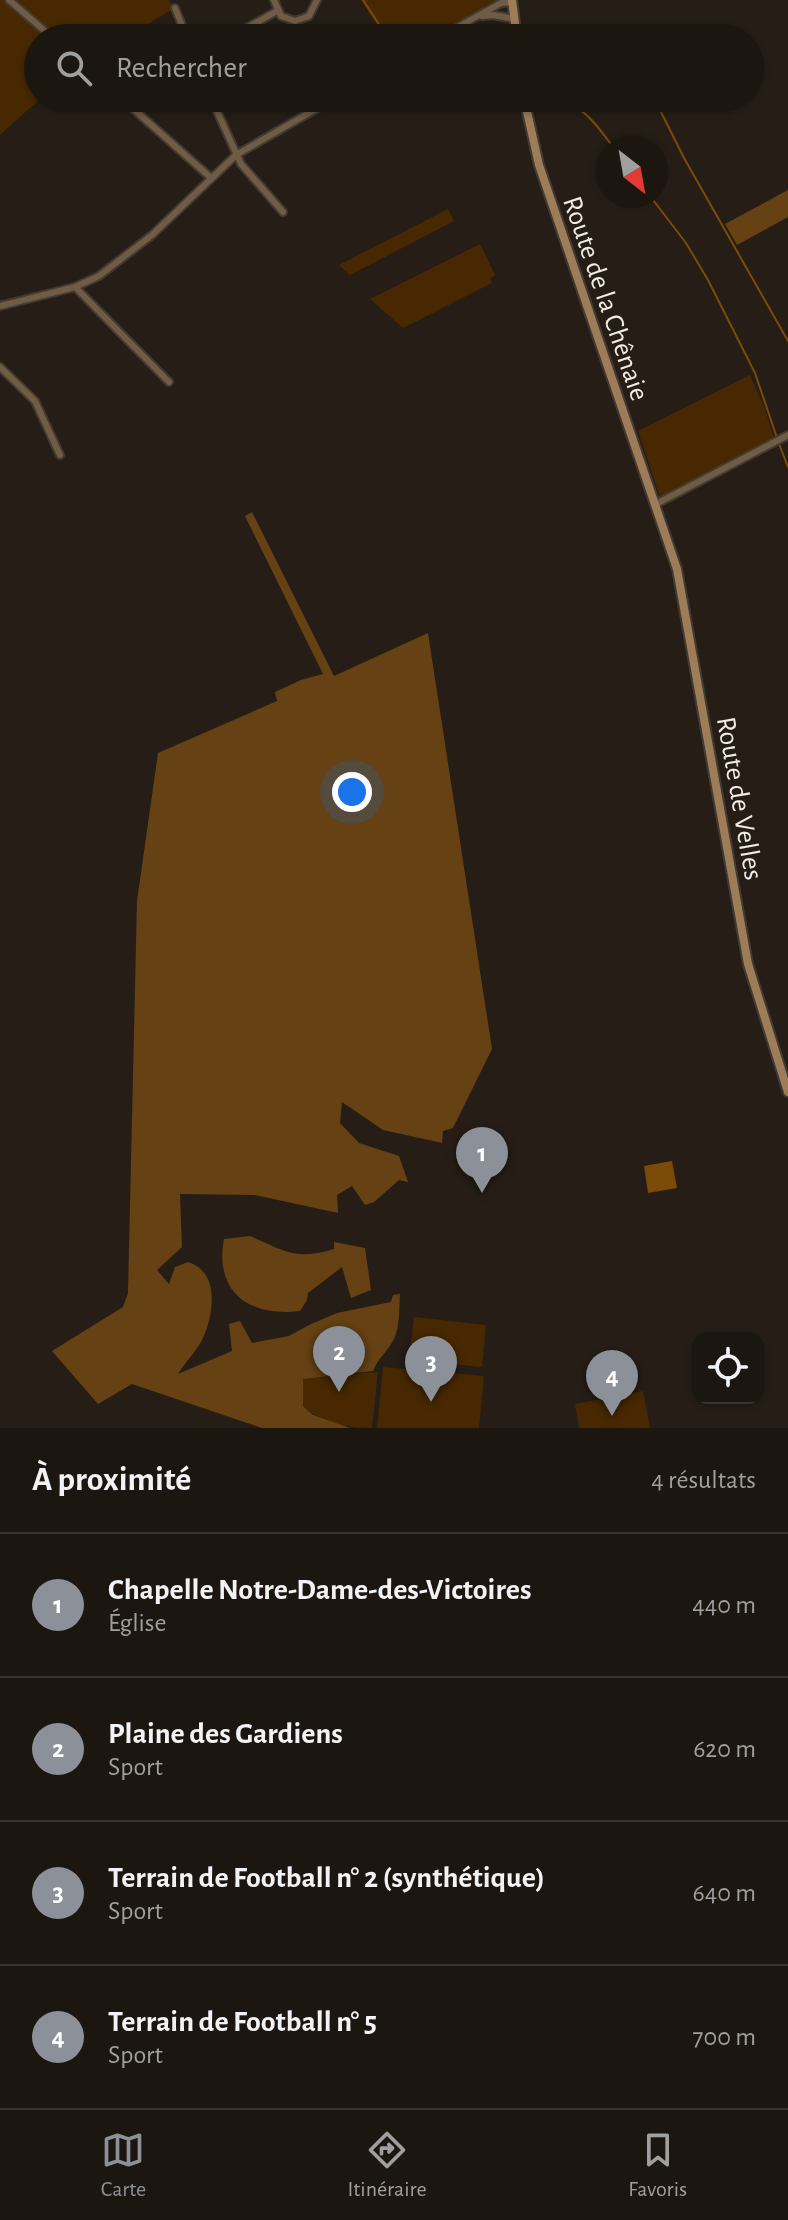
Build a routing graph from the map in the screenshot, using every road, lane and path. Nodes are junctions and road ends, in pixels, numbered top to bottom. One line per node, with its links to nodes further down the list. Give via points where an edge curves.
1 (9, 0): 9 (street)
2 (274, 0): 6 (street)
3 (317, 0): 6 (street, via 314,11 302,20 285,19)
4 (512, 1): 7 (street); 8 (main road)
5 (175, 8): 10 (street)
6 (277, 11): 11 (street)
7 (475, 18): 8 (street); 12 (street)
8 (515, 19): 13 (main road)
9 (37, 24)
10 (181, 24)
11 (254, 24)
12 (464, 24)
13 (516, 24)
14 (137, 112): 19 (street)
15 (217, 112): 18 (street)
16 (311, 112): 18 (street)
17 (527, 112): 27 (main road, Route de la Chênaie, via 547,189)
18 (236, 155): 19 (street); 20 (street)
19 (210, 177): 21 (street, via 134,251)
20 (283, 212)
21 (75, 287): 22 (street); 24 (street)
22 (0, 306)
23 (0, 367): 26 (street, via 35,401)
24 (169, 382)
25 (788, 435): 27 (street)
26 (60, 455)
27 (657, 506): 28 (main road, Route de Velles, via 686,609 748,964)
28 (788, 1092)

